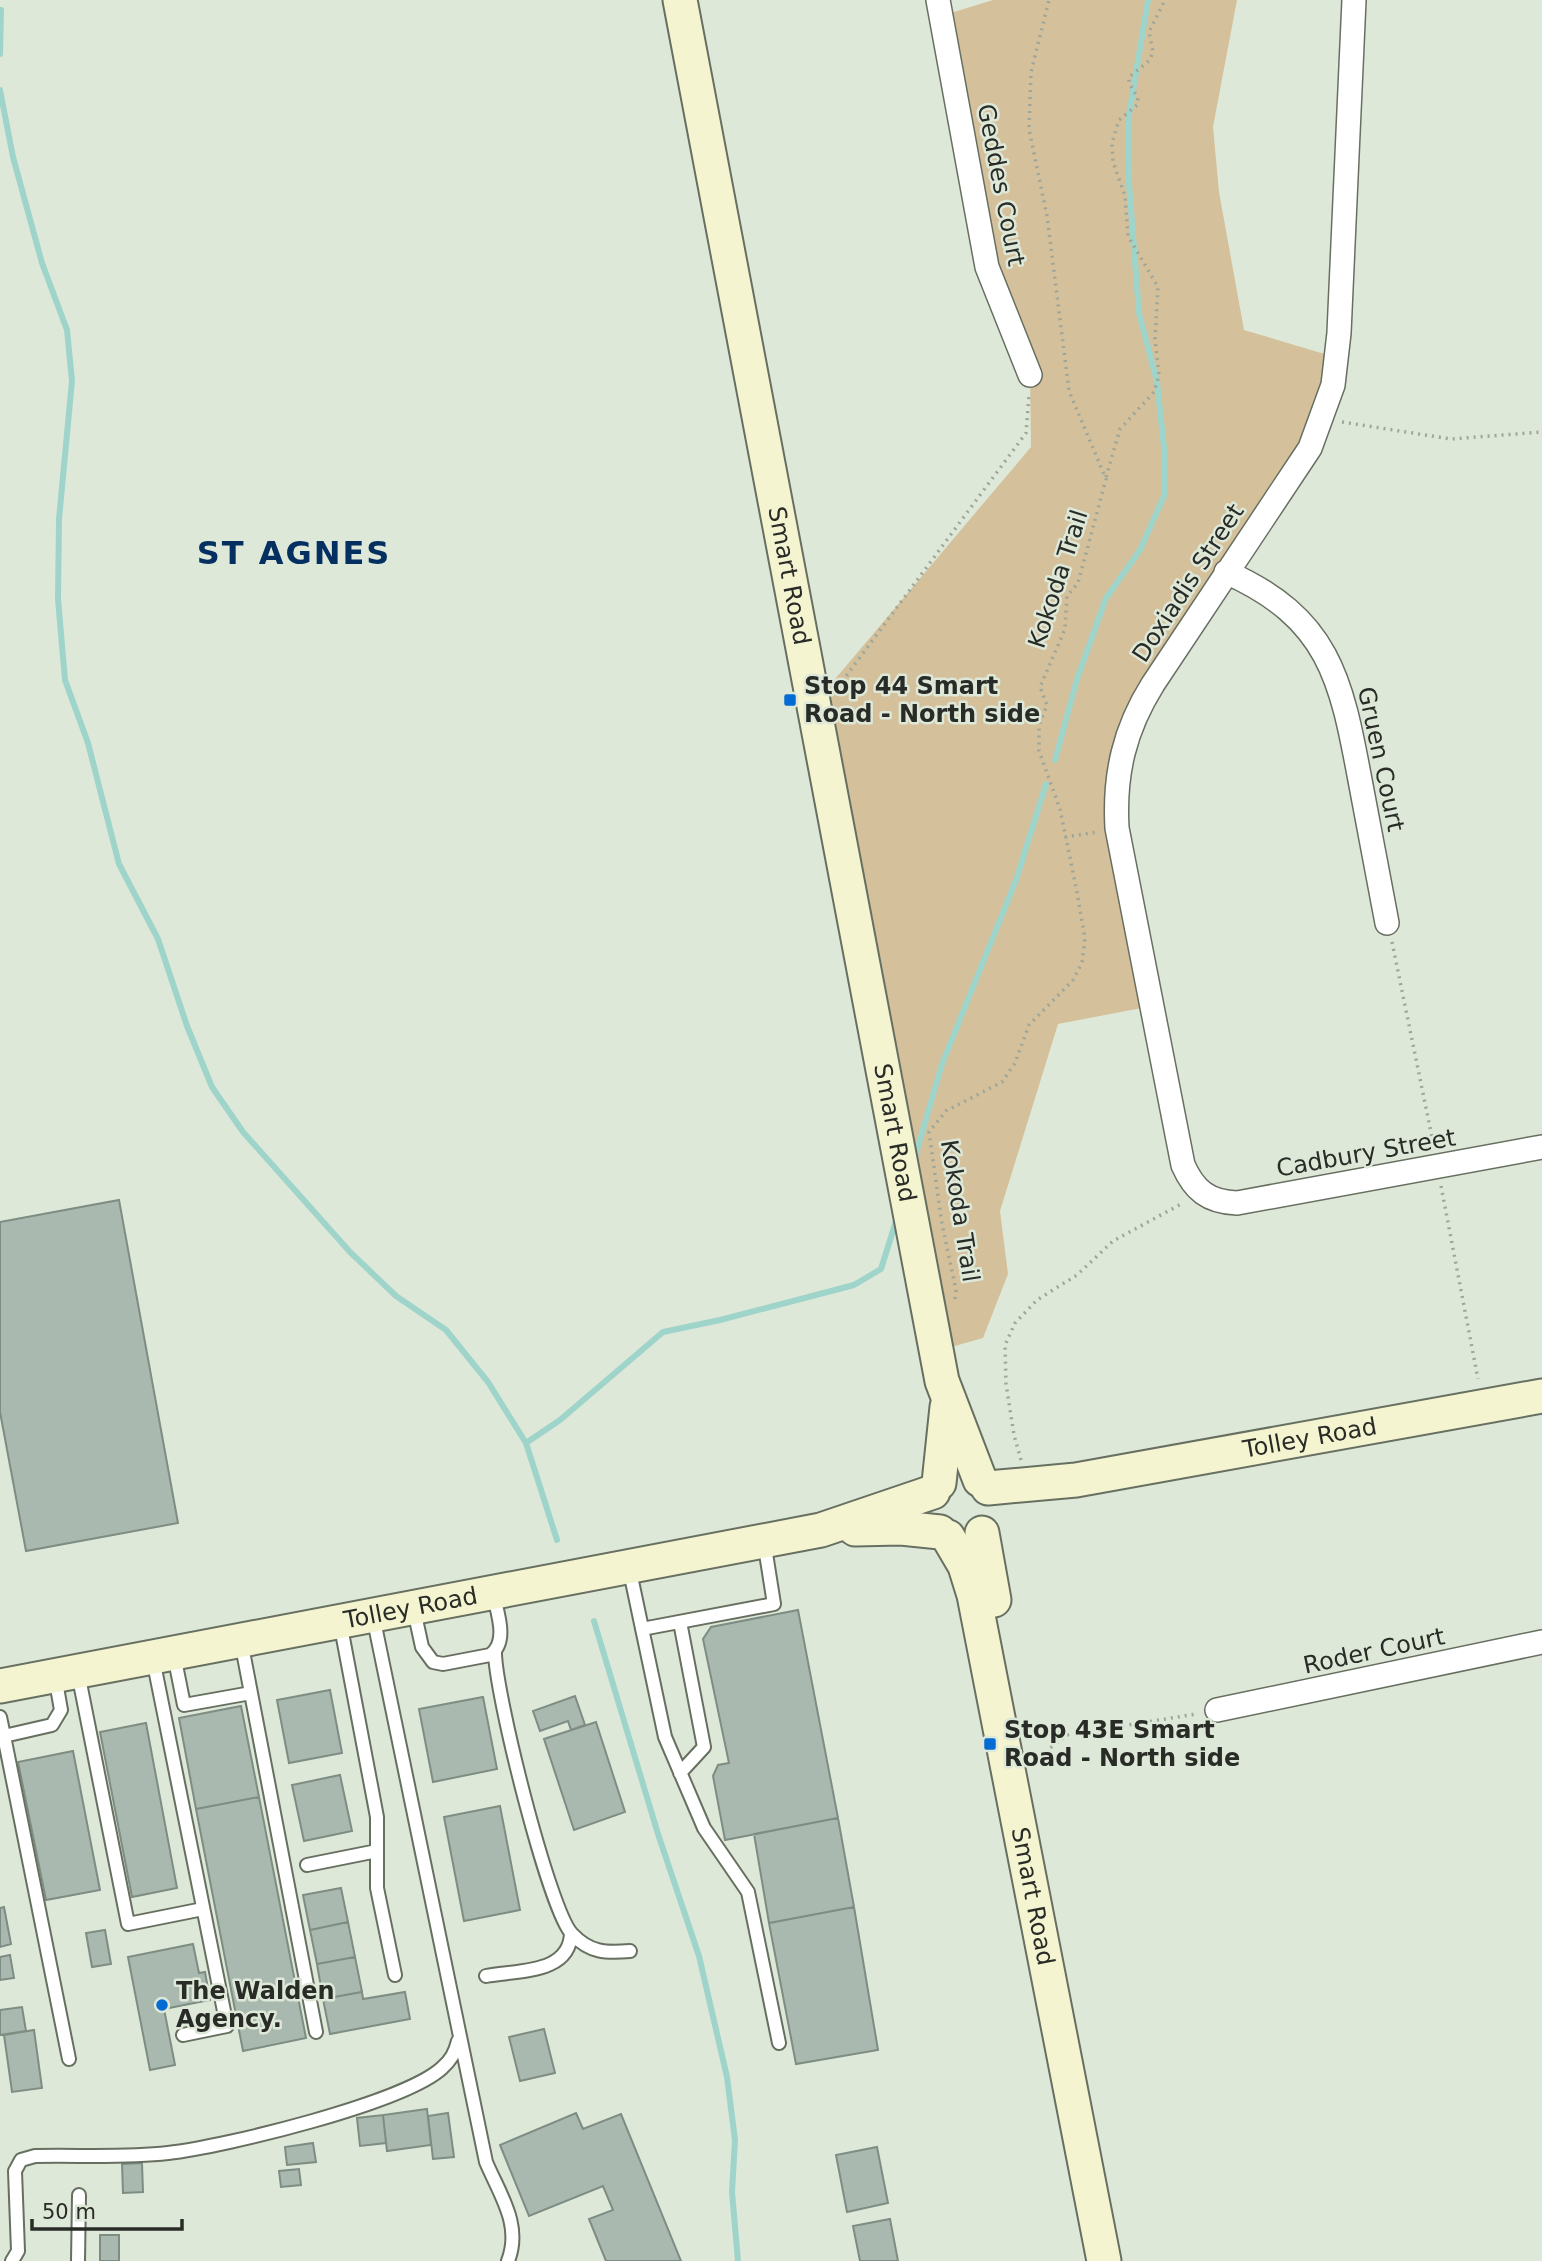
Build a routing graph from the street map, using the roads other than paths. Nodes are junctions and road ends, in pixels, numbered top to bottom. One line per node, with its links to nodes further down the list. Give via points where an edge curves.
1 (680, 0): 10 (main road, Smart Road)
2 (938, 0): 4 (street, Geddes Court, via 988,267)
3 (1354, 0): 5 (street, Doxiadis Street, via 1333,386 1310,448)
4 (1030, 375)
5 (1226, 572): 6 (street, Gruen Court, via 1256,585 1299,620 1325,653 1339,682); 8 (street, Doxiadis Street, via 1148,692 1133,721 1117,778 1117,828 1183,1165)
6 (1387, 923)
7 (1542, 1147): 8 (street, Cadbury Street, via 1237,1203 1221,1203)
8 (1201, 1193)
9 (1542, 1396): 12 (main road, Tolley Road, via 1076,1480)
10 (947, 1398): 11 (main road, Smart Road); 12 (main road, Smart Road)
11 (936, 1487): 12 (main road, via 949,1477 970,1476); 13 (main road, Tolley Road); 14 (main road, via 929,1514)
12 (986, 1504): 14 (main road, via 961,1540); 51 (main road, Smart Road)
13 (821, 1530): 14 (main road, Tolley Road, via 901,1528); 15 (main road, Tolley Road)
14 (944, 1535): 50 (main road, Smart Road, via 965,1566 974,1595)
15 (764, 1541): 16 (main road, Tolley Road); 21 (lane, via 774,1604)
16 (629, 1567): 17 (main road, Tolley Road); 22 (lane)
17 (493, 1593): 18 (main road, Tolley Road); 25 (lane, via 500,1628)
18 (414, 1608): 19 (main road, Tolley Road); 25 (lane, via 422,1647 433,1662 443,1664)
19 (373, 1615): 20 (main road, Tolley Road); 43 (lane)
20 (340, 1622): 23 (main road, Tolley Road); 34 (lane, via 377,1817)
21 (680, 1622): 22 (lane); 33 (lane, via 704,1747)
22 (642, 1629): 33 (lane, via 665,1737)
23 (241, 1640): 26 (main road, Tolley Road); 29 (lane)
24 (1542, 1642): 30 (street, Roder Court)
25 (495, 1651): 37 (lane, via 517,1768 555,1904)
26 (163, 1655): 27 (main road, Tolley Road); 29 (lane, via 184,1705); 36 (lane)
27 (66, 1674): 28 (main road, Tolley Road); 32 (lane, via 61,1710 52,1726); 36 (lane, via 128,1924)
28 (0, 1686)
29 (251, 1692): 41 (lane)
30 (1217, 1710)
31 (0, 1717): 32 (lane)
32 (4, 1736): 45 (lane)
33 (680, 1773): 44 (lane, via 704,1828 748,1892)
34 (377, 1852): 35 (lane); 39 (lane, via 377,1888)
35 (307, 1865)
36 (203, 1909): 42 (lane, via 227,2026)
37 (571, 1933): 38 (lane, via 601,1954); 40 (lane, via 566,1955 557,1963)
38 (630, 1951)
39 (394, 1975)
40 (486, 1976)
41 (316, 2032)
42 (183, 2035)
43 (458, 2037): 47 (lane, via 454,2054 440,2070 396,2092 324,2117 193,2150 21,2160 15,2171 18,2250); 49 (lane, via 486,2162 515,2230)
44 (779, 2043)
45 (69, 2059)
46 (79, 2195): 48 (lane)
47 (12, 2261)
48 (78, 2261)
49 (508, 2261)
50 (1104, 2261)
51 (1119, 2261)

